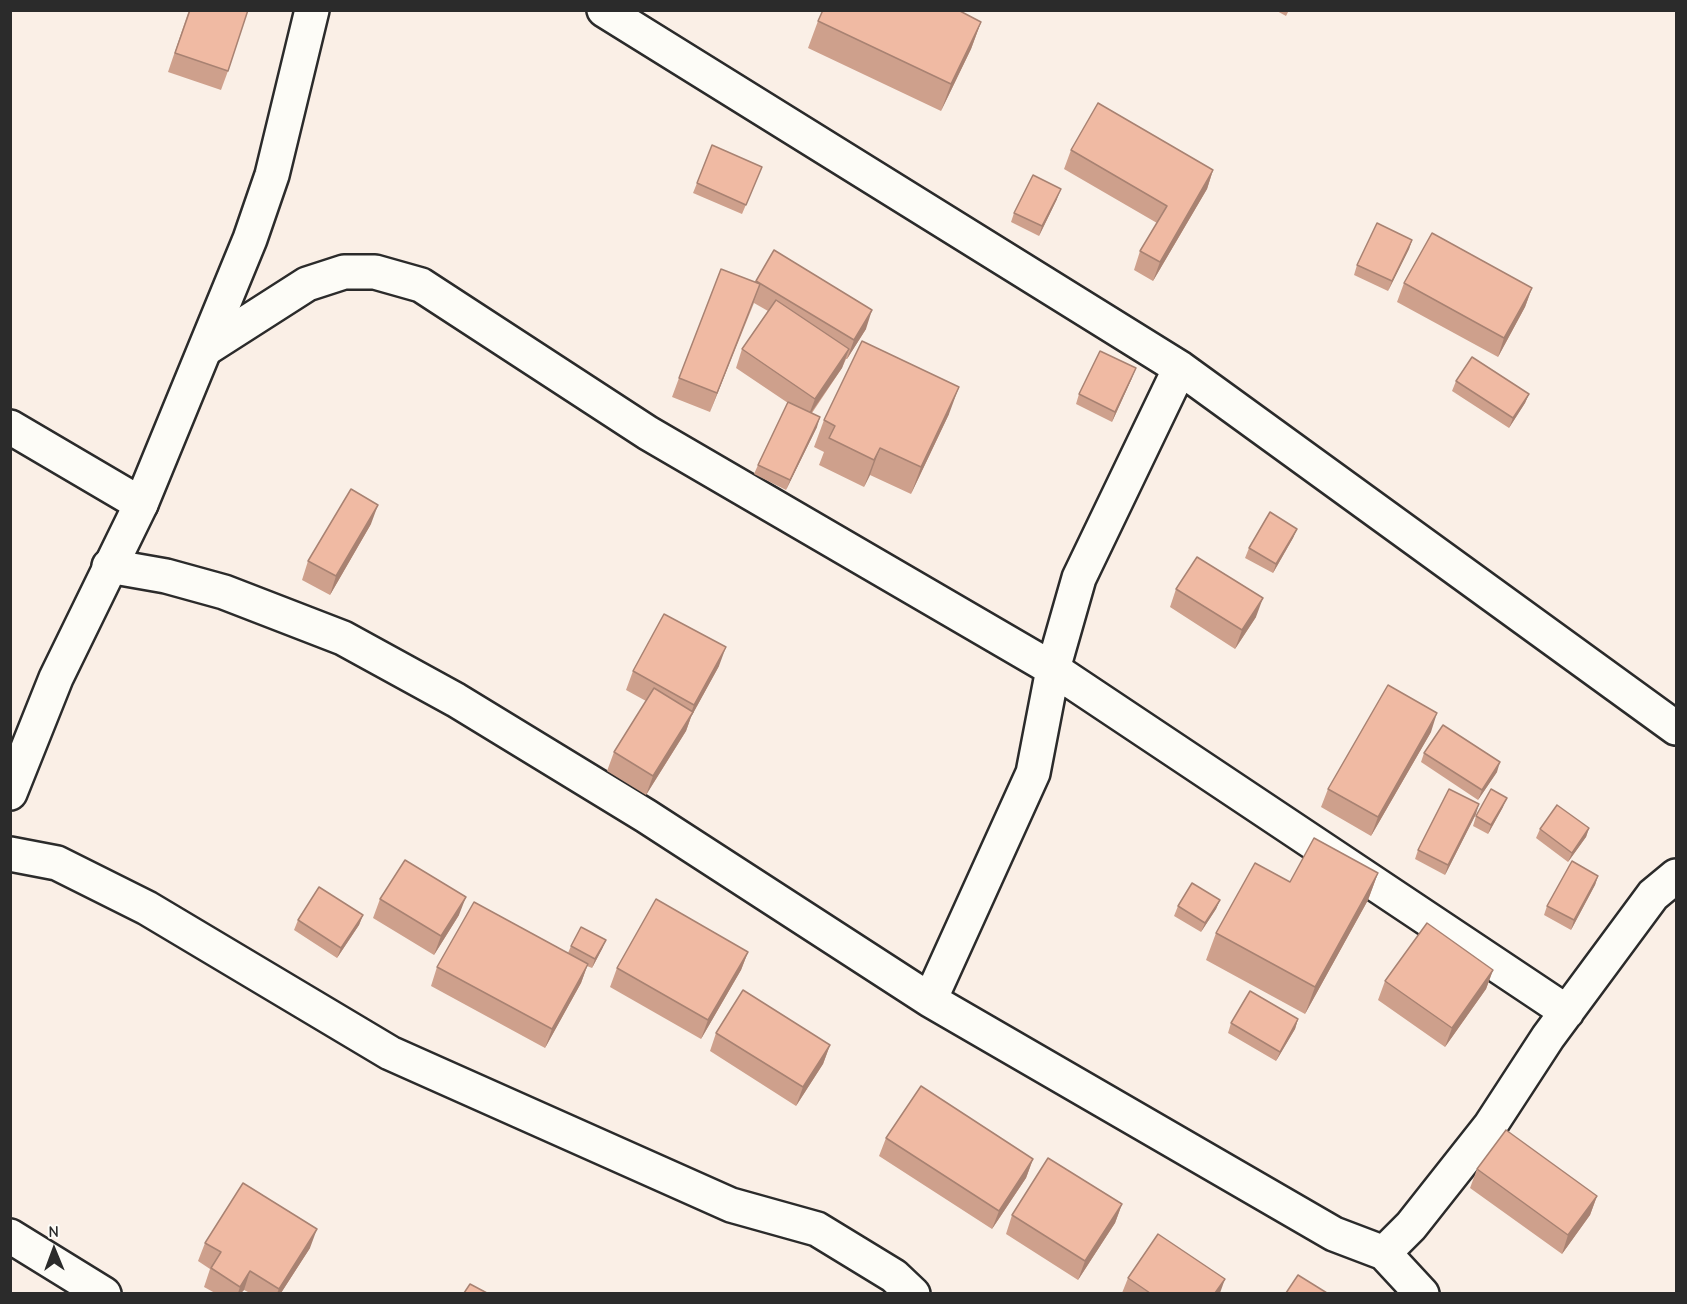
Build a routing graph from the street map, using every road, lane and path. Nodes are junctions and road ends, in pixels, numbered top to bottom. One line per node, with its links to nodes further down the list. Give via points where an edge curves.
1 (312, 10): 3 (street, via 272,175)
2 (604, 10): 4 (street)
3 (207, 348): 6 (street); 8 (street, via 307,284 344,272 375,272 421,285 648,433)
4 (1180, 368): 8 (street, via 1079,578); 9 (street)
5 (10, 427): 6 (street)
6 (141, 504): 7 (street)
7 (109, 566): 10 (street, via 56,678); 13 (street, via 224,592 343,638 456,700 646,816)
8 (1053, 669): 13 (street, via 1033,773); 14 (street)
9 (1677, 728)
10 (10, 793)
11 (10, 854): 18 (street, via 57,863 147,908 390,1053 731,1205 817,1228 894,1276)
12 (1677, 876): 14 (street, via 1653,896)
13 (930, 1000): 16 (street, via 1334,1234)
14 (1567, 1012): 16 (street, via 1490,1126 1412,1226)
15 (10, 1236): 17 (street)
16 (1384, 1253): 19 (street)
17 (104, 1293)
18 (913, 1293)
19 (1422, 1293)

